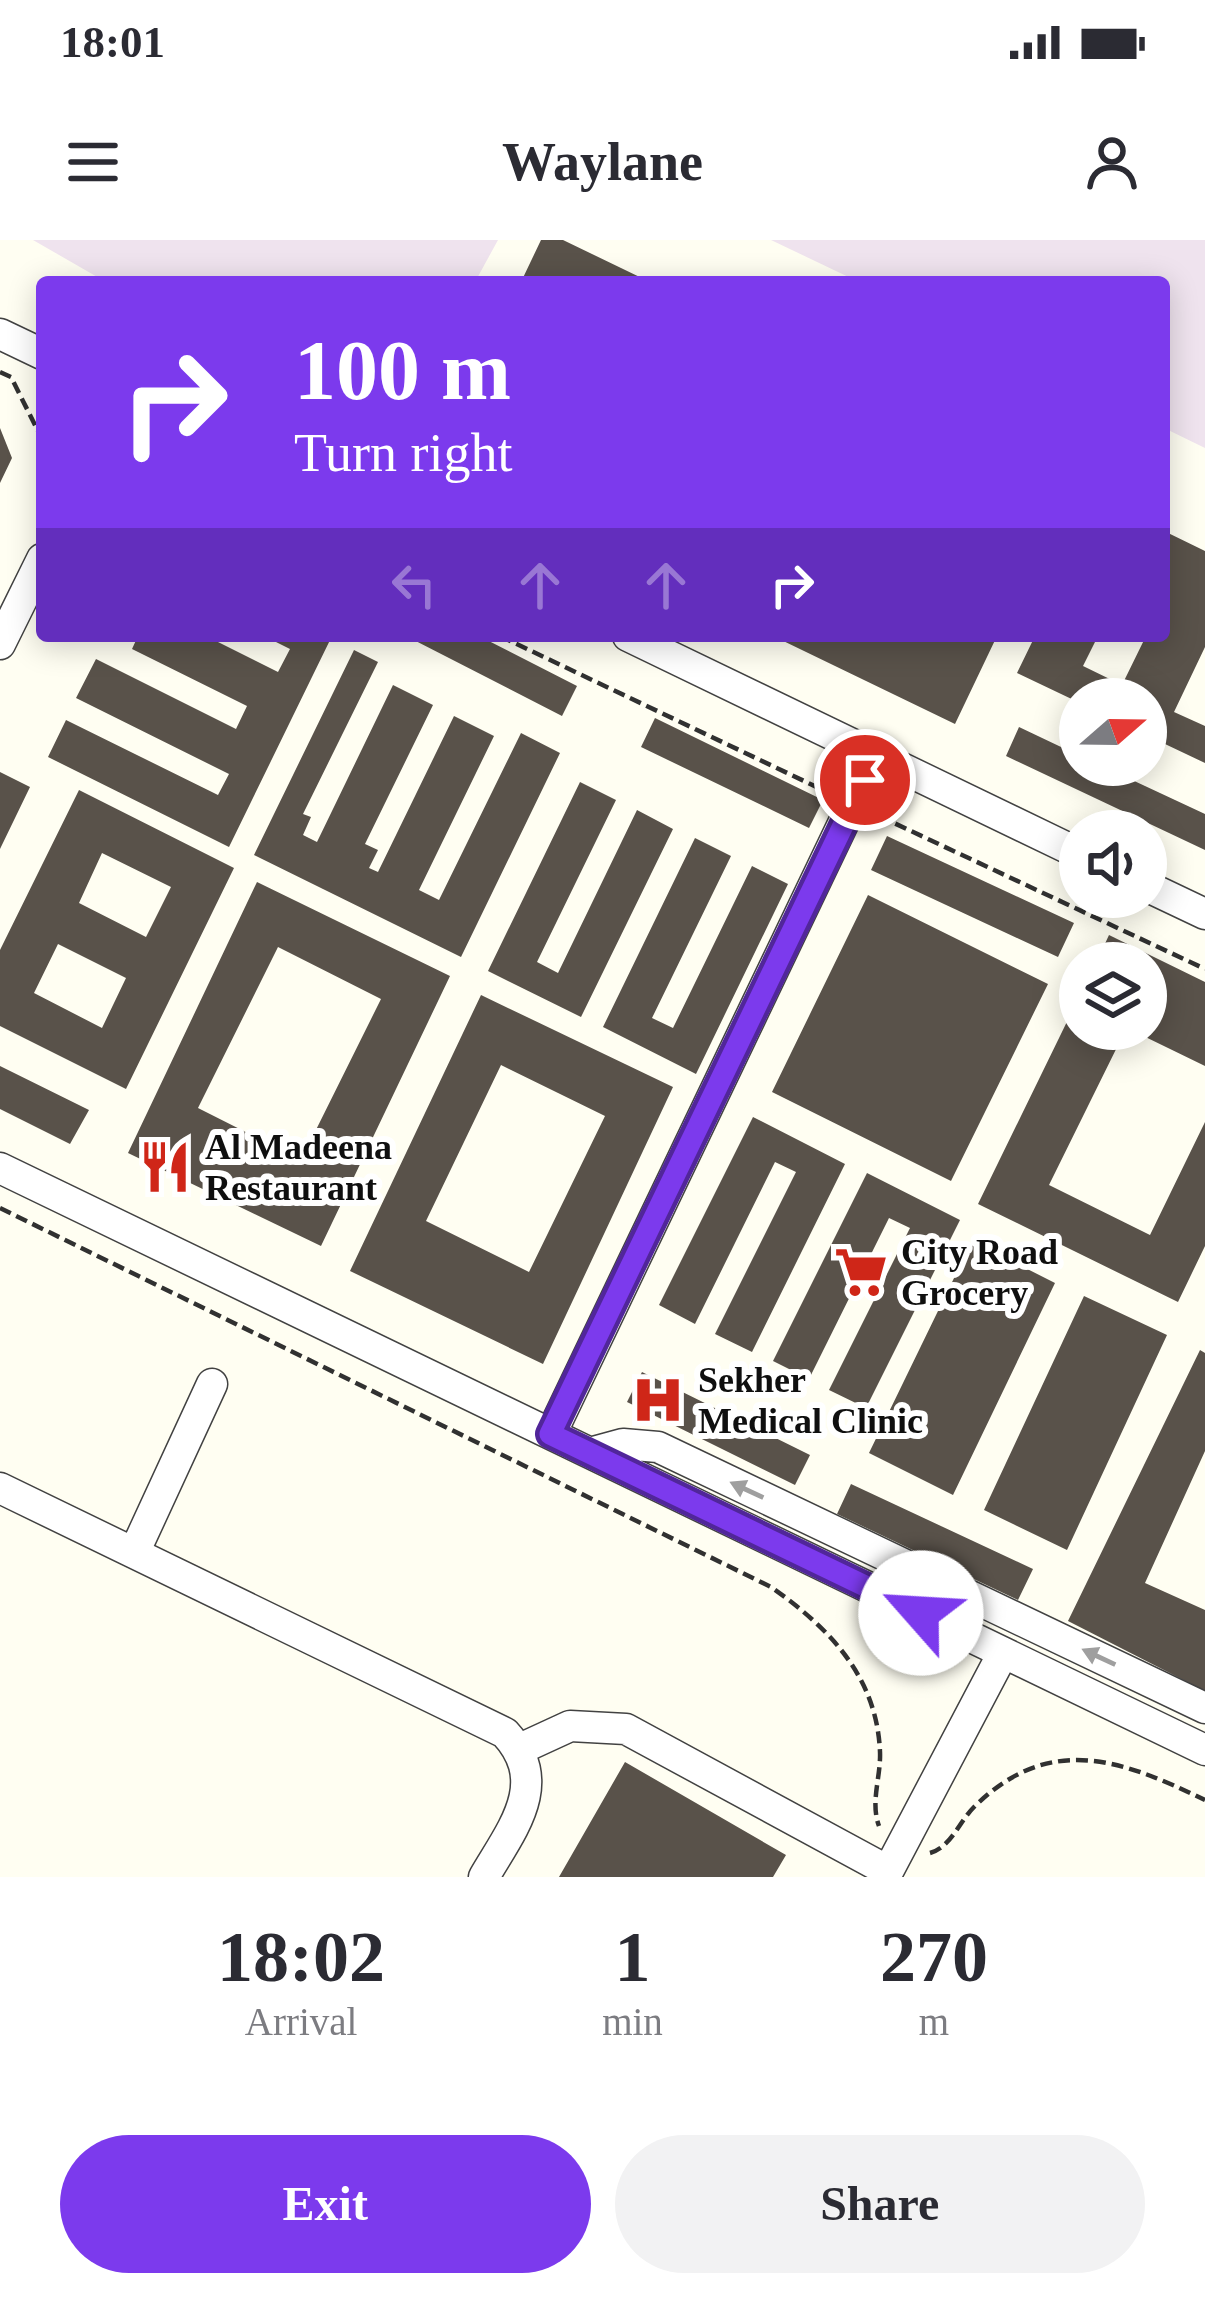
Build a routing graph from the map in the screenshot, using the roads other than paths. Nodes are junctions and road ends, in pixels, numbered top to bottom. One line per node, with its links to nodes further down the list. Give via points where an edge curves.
1 (0, 334): 2 (street)
2 (36, 351)
3 (36, 571): 5 (street)
4 (641, 642): 6 (street)
5 (0, 644)
6 (876, 755): 7 (street); 12 (street)
7 (1059, 844)
8 (1167, 896): 9 (street)
9 (1205, 914)
10 (0, 1168): 12 (street)
11 (212, 1384): 15 (street)
12 (550, 1434): 13 (street)
13 (590, 1453): 16 (street); 17 (street, one-way to 13, via 658,1447 623,1444)
14 (0, 1488): 15 (street)
15 (134, 1553): 18 (street, via 487,1723)
16 (1003, 1653): 19 (street); 20 (street)
17 (1205, 1708)
18 (520, 1749): 20 (street, via 570,1726 626,1729); 21 (street, via 529,1790)
19 (1205, 1750)
20 (892, 1864)
21 (484, 1877)

